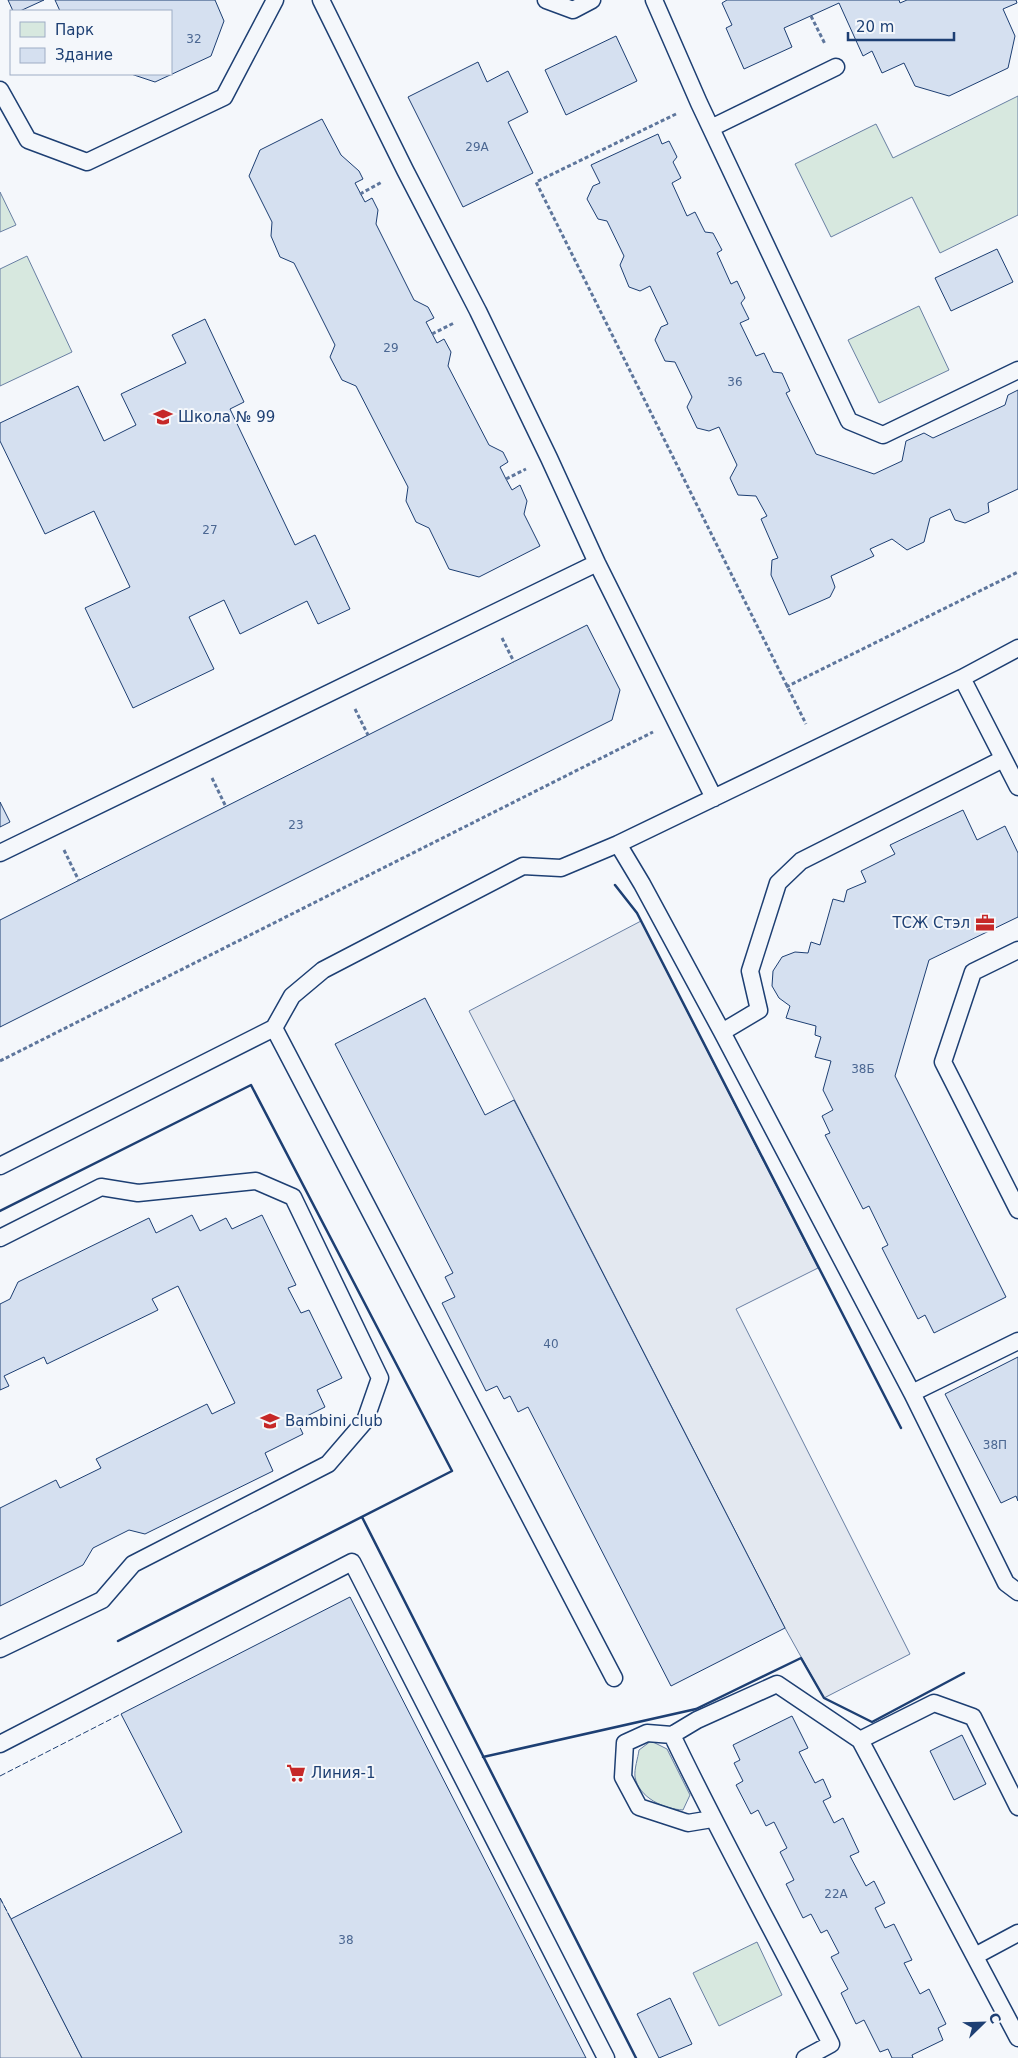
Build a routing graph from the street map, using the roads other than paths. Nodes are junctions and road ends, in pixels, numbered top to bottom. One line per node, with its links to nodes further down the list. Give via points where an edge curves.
1 (276, 0): 7 (lane, via 224,97 87,162 28,140)
2 (322, 0): 10 (lane, via 550,458)
3 (546, 0): 4 (lane, via 573,10)
4 (592, 0)
5 (654, 0): 8 (lane)
6 (836, 67): 8 (lane)
7 (0, 90)
8 (711, 128): 9 (lane, via 849,422 883,435)
9 (1018, 370)
10 (597, 563): 15 (lane); 17 (lane)
11 (1018, 648): 12 (lane)
12 (962, 678): 13 (lane); 15 (lane)
13 (1003, 759): 14 (lane); 20 (lane, via 801,861 778,883 750,971 759,1010)
14 (1018, 787)
15 (714, 798): 16 (lane)
16 (618, 844): 19 (lane, via 561,868 523,866 323,970 292,996); 20 (lane)
17 (0, 854)
18 (1018, 950): 22 (lane, via 973,972 943,1062)
19 (274, 1028): 21 (lane); 28 (lane)
20 (722, 1032): 25 (lane)
21 (0, 1166)
22 (1018, 1210)
23 (0, 1238): 27 (lane, via 101,1188 138,1194 256,1181 293,1197 380,1378 365,1421 328,1464 133,1564 102,1600)
24 (1018, 1341): 25 (lane)
25 (912, 1393): 26 (lane, via 1006,1583)
26 (1018, 1592)
27 (0, 1649)
28 (614, 1678)
29 (672, 1735): 30 (lane, via 697,1720 778,1684); 33 (lane); 33 (lane, via 647,1732 625,1743 623,1777 639,1807 688,1823)
30 (860, 1740): 32 (lane, via 934,1703 973,1717); 35 (lane)
31 (0, 1744): 37 (lane, via 352,1562)
32 (1018, 1807)
33 (712, 1818): 38 (lane, via 830,2044)
34 (1018, 1933): 35 (lane)
35 (975, 1956): 36 (lane)
36 (1018, 2038)
37 (606, 2058)
38 (805, 2058)

